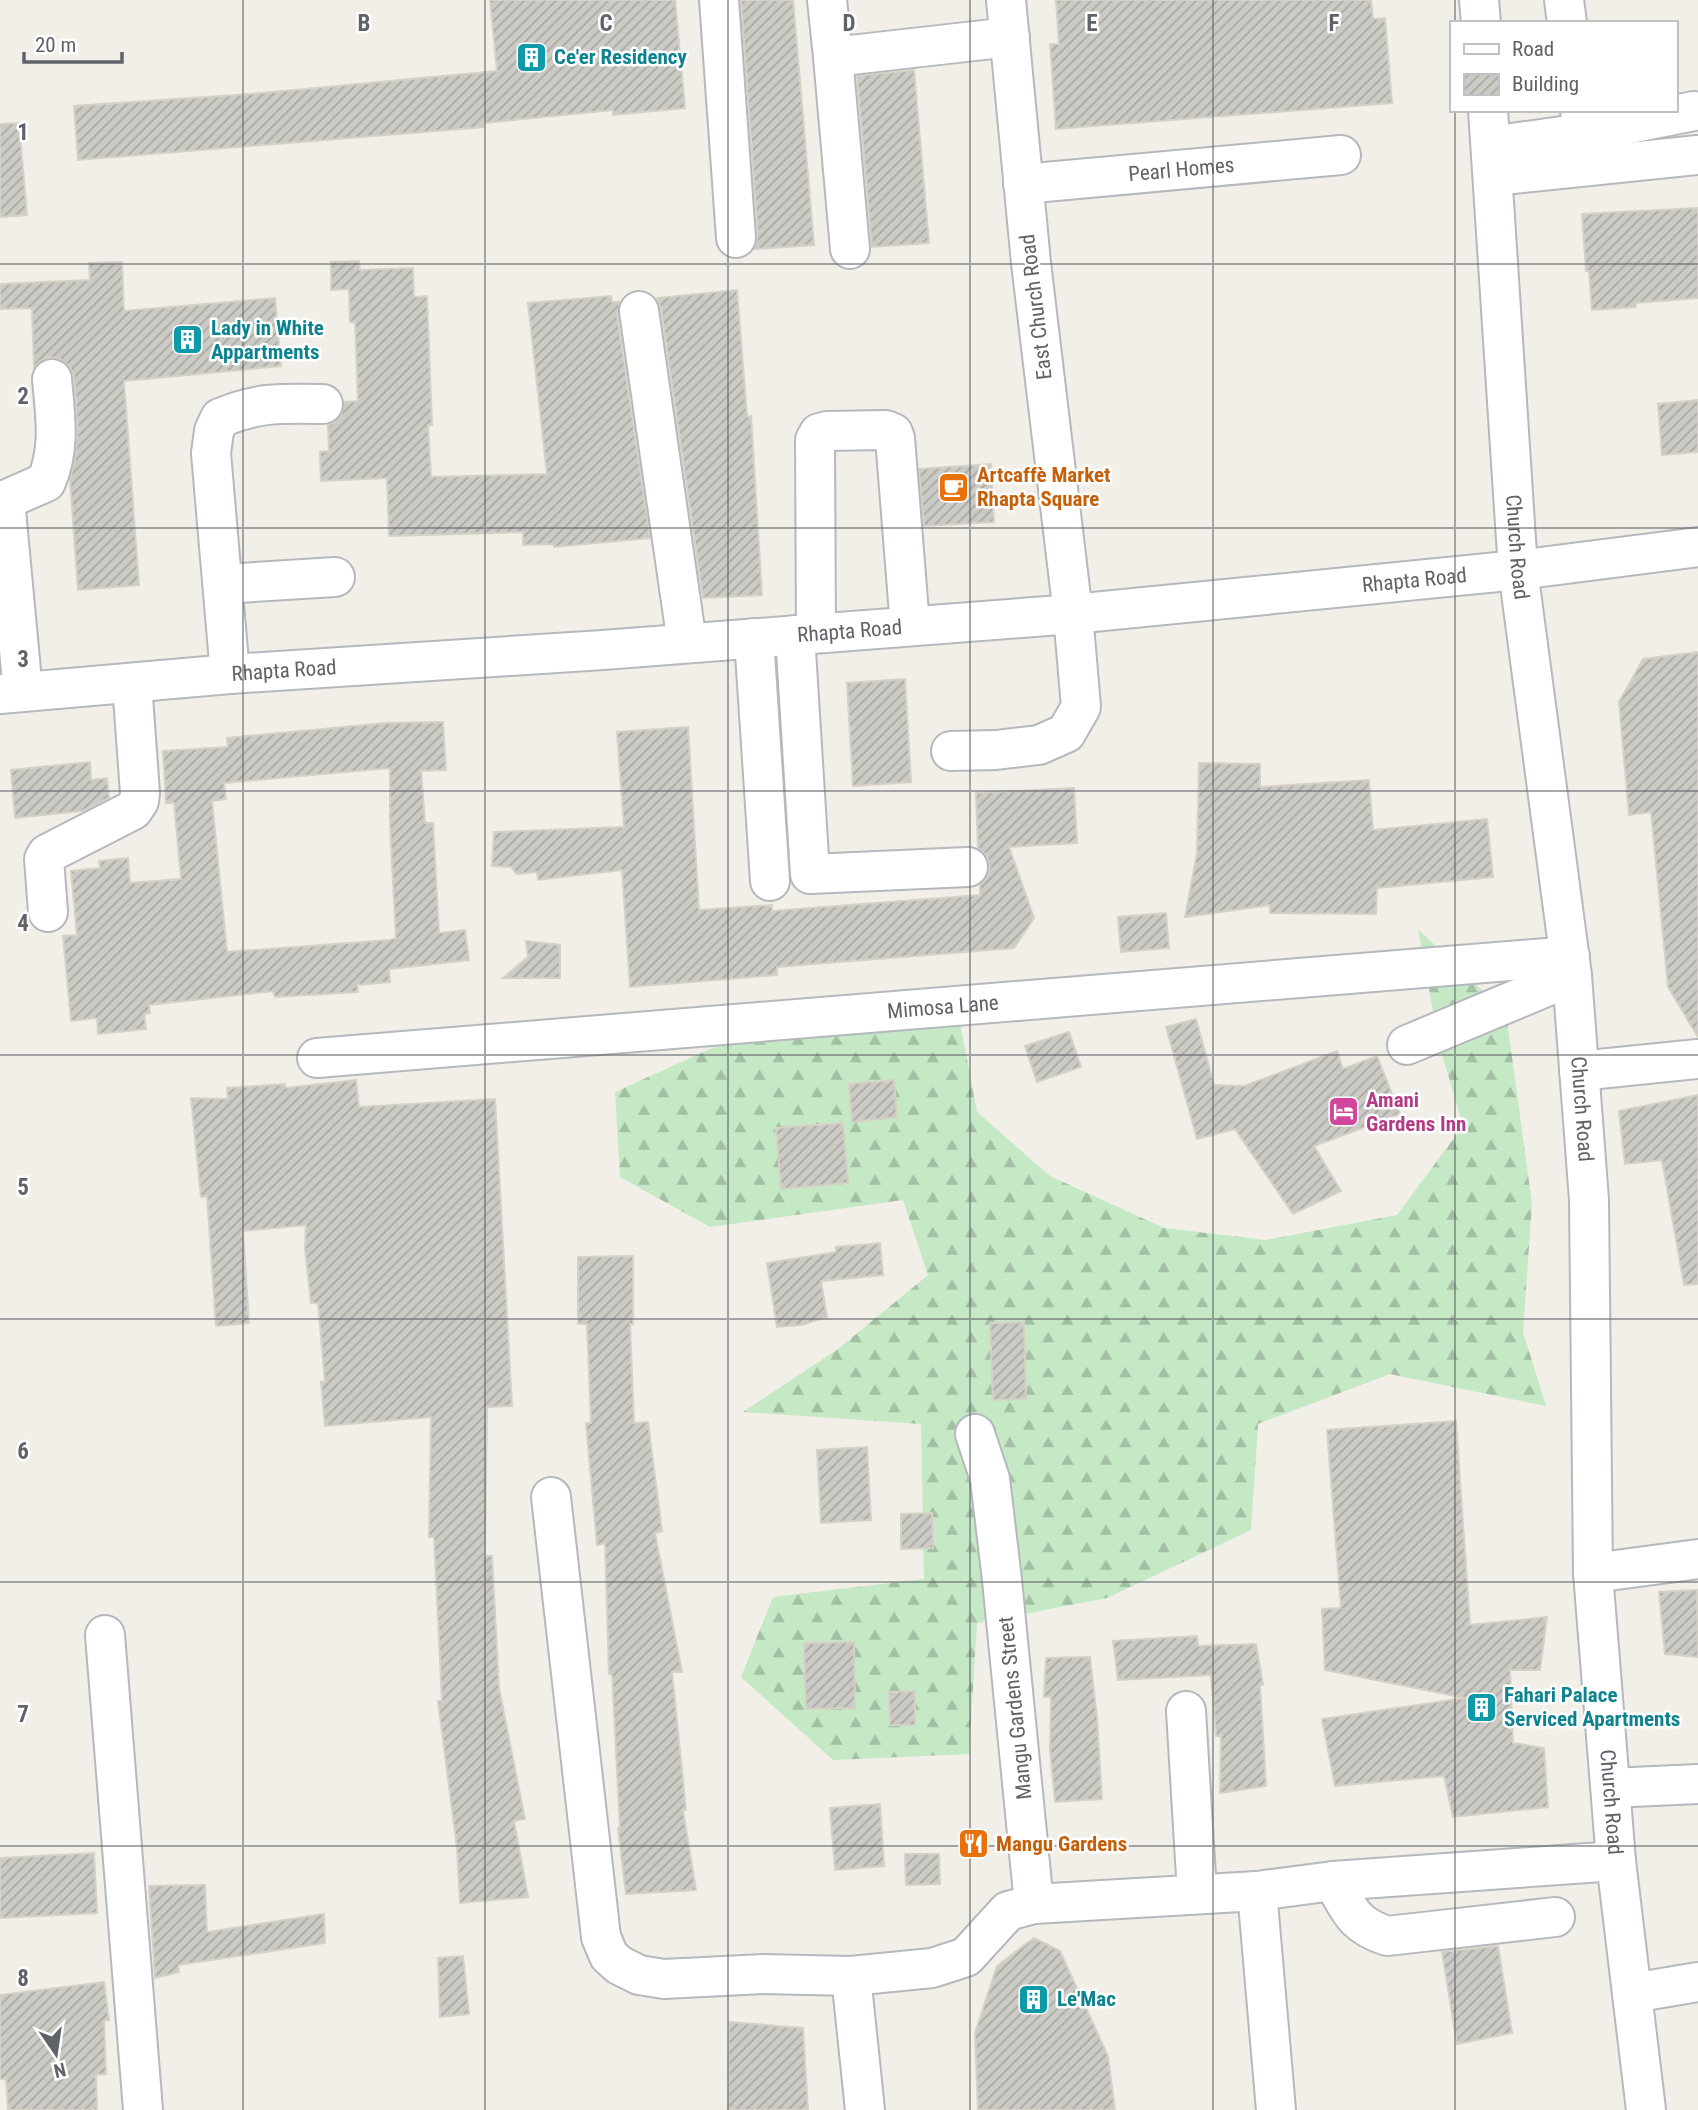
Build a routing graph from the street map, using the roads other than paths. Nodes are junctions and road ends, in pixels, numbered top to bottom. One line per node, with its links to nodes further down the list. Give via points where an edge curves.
1 (719, 0): 15 (street)
2 (827, 0): 8 (street)
3 (1479, 0): 6 (street)
4 (1564, 0): 7 (street)
5 (1008, 18): 8 (street); 14 (street, East Church Road)
6 (1481, 21)
7 (1567, 21)
8 (833, 57): 16 (street)
9 (1695, 111): 10 (street)
10 (1582, 121): 11 (street)
11 (1491, 144): 13 (street); 22 (street, Church Road)
12 (1342, 155): 14 (street, Pearl Homes)
13 (1698, 155)
14 (1023, 184): 25 (street, East Church Road)
15 (736, 238)
16 (850, 249)
17 (639, 311): 29 (street)
18 (52, 379): 20 (street, via 57,439 54,464 46,482)
19 (323, 404): 24 (street, via 269,403 220,418 211,453)
20 (2, 500): 32 (street)
21 (1698, 547): 22 (street, Rhapta Road)
22 (1518, 570): 25 (street, Rhapta Road); 37 (street, Church Road)
23 (335, 577): 24 (street)
24 (223, 584): 30 (street)
25 (1073, 614): 26 (street, Rhapta Road); 33 (street, East Church Road, via 1081,707 1066,733 1039,745)
26 (910, 626): 27 (street, Rhapta Road); 27 (street, via 893,433 827,431 815,440)
27 (806, 634): 28 (street, Rhapta Road); 34 (street, via 810,874)
28 (754, 638): 29 (street, Rhapta Road); 35 (street)
29 (687, 643): 30 (street, Rhapta Road)
30 (230, 674): 31 (street, Rhapta Road)
31 (132, 682): 32 (street, Rhapta Road); 36 (street, via 139,801 132,810 47,853)
32 (12, 693)
33 (951, 751)
34 (968, 867)
35 (770, 881)
36 (48, 912)
37 (1571, 966): 38 (street); 39 (street, Mimosa Lane); 41 (street, Church Road)
38 (1407, 1045)
39 (317, 1058)
40 (1698, 1059): 41 (street)
41 (1579, 1071): 45 (street, Church Road, via 1589,1200)
42 (975, 1434): 54 (street, Mangu Gardens Street, via 990,1479)
43 (551, 1497): 56 (street, via 601,1937 609,1956 639,1975 664,1979)
44 (1698, 1559): 45 (street)
45 (1593, 1573): 49 (street, Church Road)
46 (105, 1635): 59 (street)
47 (1186, 1711): 53 (street)
48 (1698, 1784): 49 (street)
49 (1611, 1788): 50 (street, Church Road)
50 (1616, 1861): 51 (street); 58 (street, Church Road)
51 (1333, 1881): 52 (street); 55 (street, via 1357,1922 1387,1936)
52 (1257, 1891): 53 (street); 61 (street)
53 (1196, 1894): 54 (street)
54 (1034, 1904): 56 (street, via 1008,1911 967,1956 932,1968)
55 (1555, 1917)
56 (851, 1976): 60 (street)
57 (1698, 1982): 58 (street)
58 (1632, 1993): 62 (street, Church Road)
59 (143, 2110)
60 (865, 2110)
61 (1276, 2110)
62 (1646, 2110)

